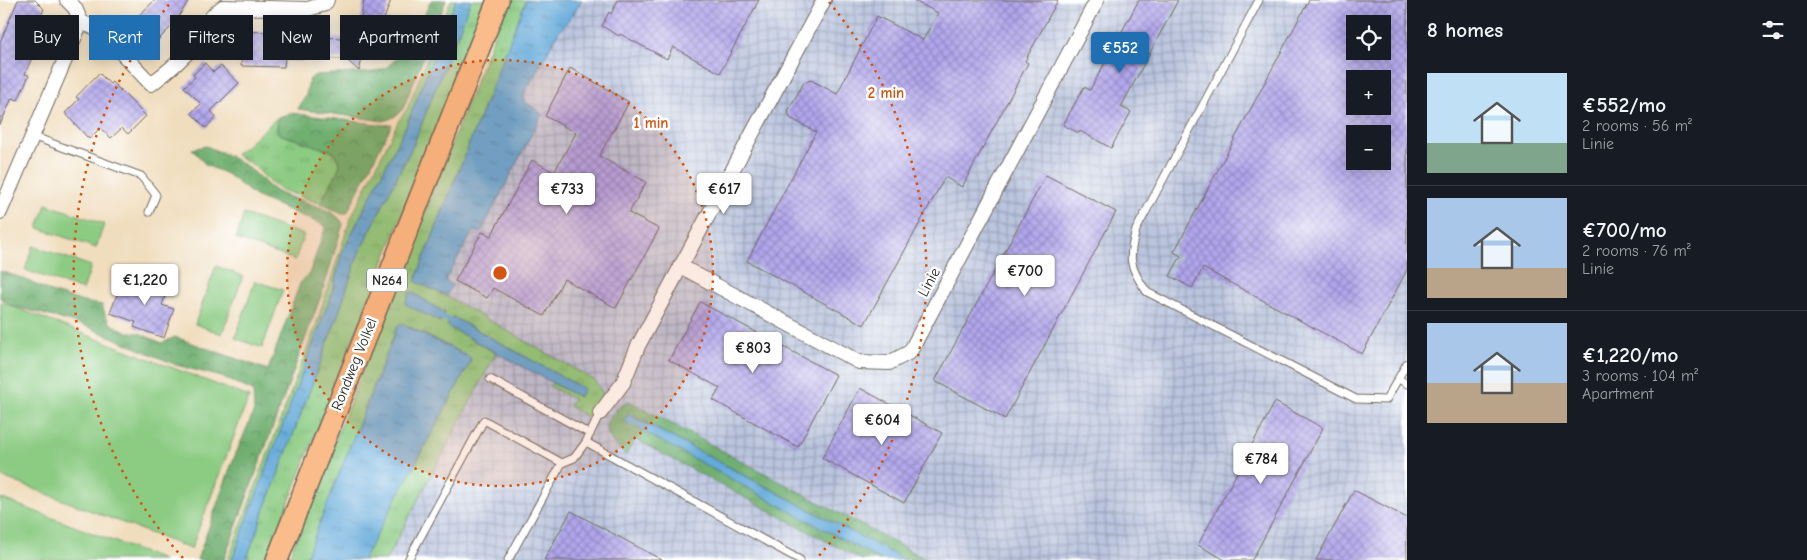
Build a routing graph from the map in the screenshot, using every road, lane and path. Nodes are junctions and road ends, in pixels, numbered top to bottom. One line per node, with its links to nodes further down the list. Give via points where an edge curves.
1 (67, 0): 8 (street)
2 (327, 0): 7 (street, via 325,4 308,9)
3 (498, 0): 21 (main road, Rondweg Volkel / N264)
4 (824, 0): 12 (street)
5 (1097, 0): 12 (street, Linie, via 910,352 890,364 859,362)
6 (1259, 0): 15 (lane, via 1136,230 1130,250 1134,274 1147,292 1356,398 1386,400)
7 (223, 3): 8 (street, via 195,43 151,84 100,30)
8 (81, 22): 9 (street)
9 (32, 136): 10 (street); 11 (lane, via 141,176 156,195)
10 (0, 212)
11 (149, 212)
12 (680, 266): 17 (street, via 638,346 623,383)
13 (1407, 363): 15 (lane)
14 (490, 379): 18 (lane)
15 (1399, 379): 16 (lane)
16 (1407, 384)
17 (600, 413): 18 (lane)
18 (590, 434): 19 (lane)
19 (586, 442): 20 (lane, via 574,458); 24 (lane)
20 (562, 463): 22 (lane, via 484,420); 23 (lane)
21 (277, 560)
22 (408, 560)
23 (508, 560)
24 (800, 560)

